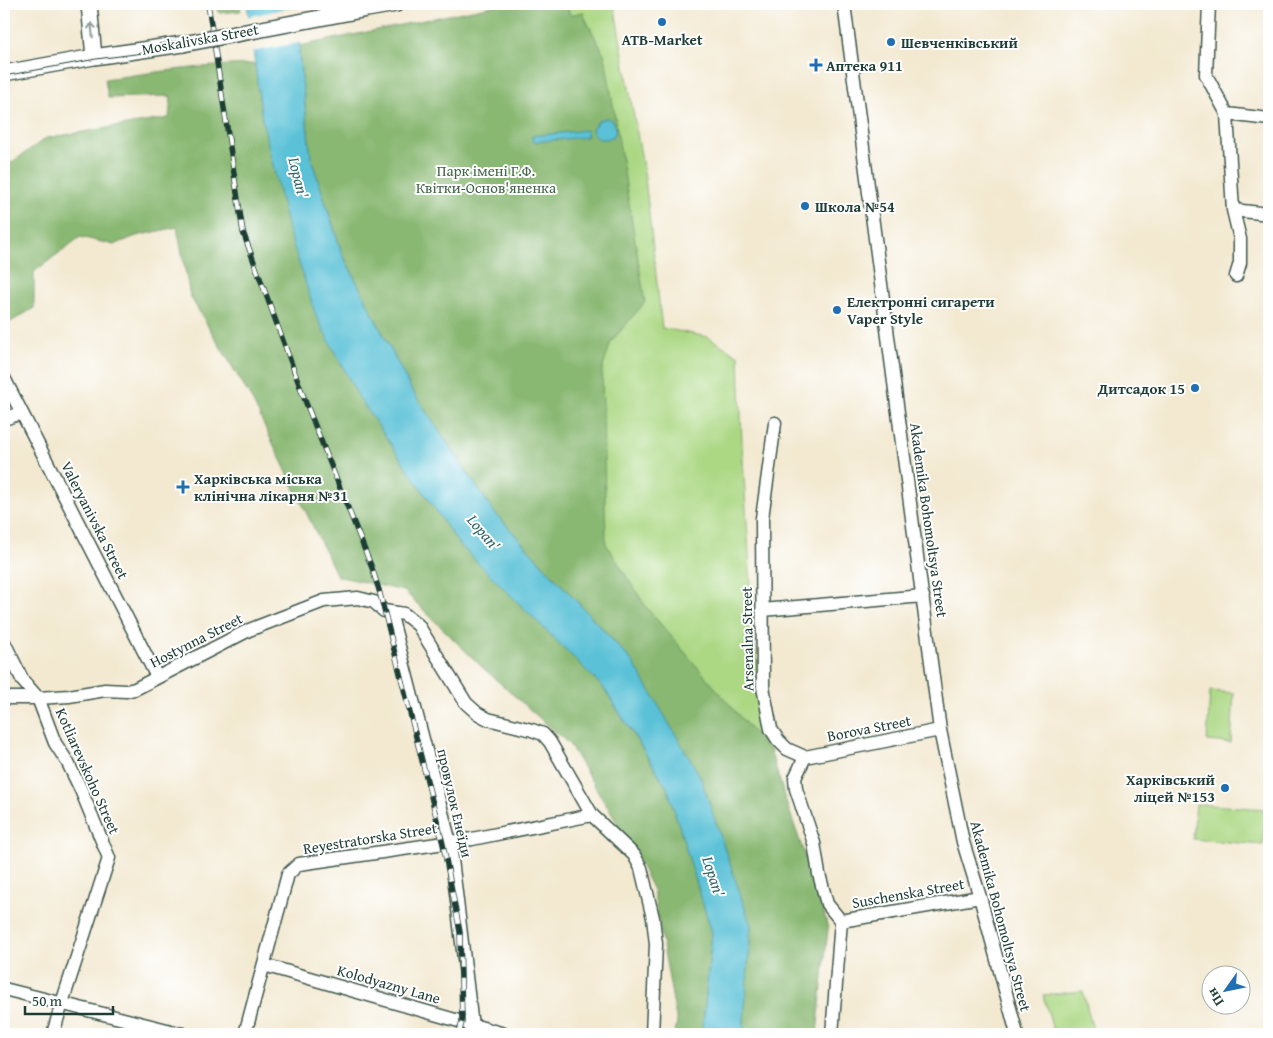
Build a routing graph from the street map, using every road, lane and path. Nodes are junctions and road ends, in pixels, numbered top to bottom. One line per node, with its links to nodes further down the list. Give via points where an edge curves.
1 (89, 4): 5 (street, one-way to 1)
2 (396, 4): 5 (street, Moskalivska Street, bridge, via 183,44)
3 (844, 4): 16 (street, Akademika Bohomoltsya Street)
4 (1209, 4): 7 (street, via 1206,75)
5 (94, 57): 6 (street, Moskalivska Street)
6 (4, 73)
7 (1227, 114): 8 (street); 9 (street)
8 (1269, 119)
9 (1233, 210): 10 (street); 11 (street, via 1240,239 1240,263)
10 (1269, 214)
11 (1236, 276)
12 (4, 378): 13 (street, Valeryanivska Street)
13 (21, 413): 14 (street); 20 (street, Valeryanivska Street)
14 (4, 418)
15 (774, 423): 17 (street, Arsenalna Street, via 762,518)
16 (923, 596): 17 (street); 23 (street, Akademika Bohomoltsya Street)
17 (762, 610): 24 (street, Arsenalna Street, via 763,687 771,729 787,750)
18 (393, 612): 20 (street, Hostynna Street, via 358,598 324,602 249,630); 25 (street, Hostynna Street, via 404,614 418,624 466,703 477,713 543,734); 26 (street, провулок Енеїди)
19 (4, 642): 22 (street, Kotliarevskoho Street, via 23,681)
20 (157, 677): 22 (street, Hostynna Street, via 126,691 105,690)
21 (4, 698): 22 (street, Hostynna Street)
22 (38, 698): 31 (street, Kotliarevskoho Street, via 54,743 81,790 109,858)
23 (940, 730): 24 (street, Borova Street); 27 (street, Akademika Bohomoltsya Street, via 963,842)
24 (805, 757): 28 (street, via 796,778 796,789 814,843 827,904)
25 (592, 815): 26 (street, Reyestratorska Street); 37 (street, Hostynna Street, via 634,855 640,868 656,944)
26 (450, 843): 29 (street, Reyestratorska Street, via 299,864 288,874); 32 (street, провулок Енеїди)
27 (980, 897): 28 (street, Suschenska Street); 39 (street, Akademika Bohomoltsya Street)
28 (841, 921): 38 (street)
29 (264, 965): 32 (street, Kolodyazny Lane); 35 (street, Reyestratorska Street)
30 (4, 989): 31 (street)
31 (62, 1003): 33 (street, Kotliarevskoho Street); 34 (street)
32 (471, 1030): 36 (street, Kolodyazny Lane)
33 (53, 1034)
34 (183, 1034)
35 (245, 1034)
36 (504, 1034)
37 (652, 1034)
38 (832, 1034)
39 (1016, 1034)

